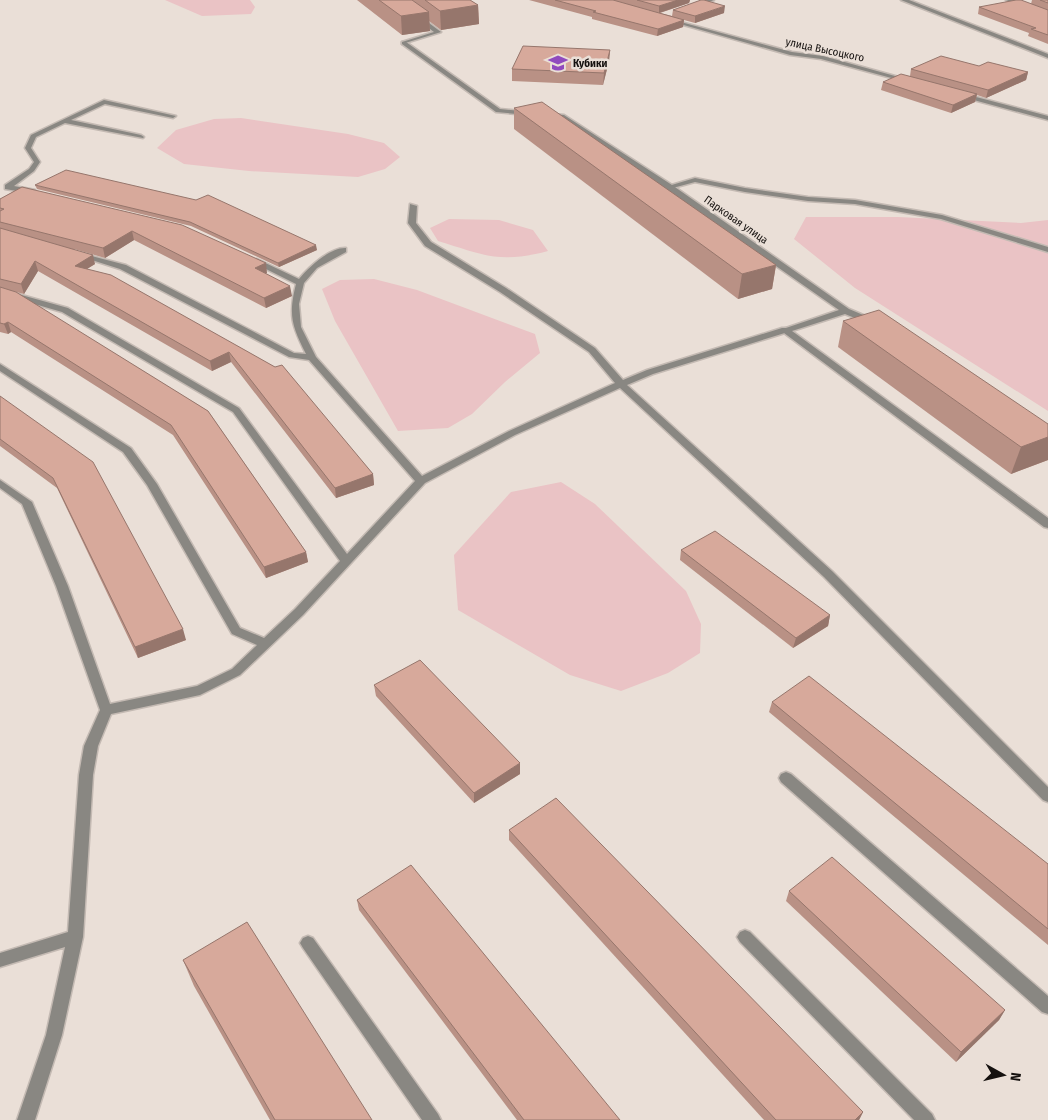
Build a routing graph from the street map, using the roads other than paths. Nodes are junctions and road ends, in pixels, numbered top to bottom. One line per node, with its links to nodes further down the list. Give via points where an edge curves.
1 (395, 0): 8 (lane, via 438,32)
2 (711, 0): 5 (street)
3 (904, 0): 9 (street)
4 (1009, 0): 7 (street)
5 (685, 8)
6 (677, 11): 10 (street, улица Высоцкого, via 660,17 792,54 820,57)
7 (1048, 14)
8 (404, 43): 16 (street, Парковая улица, via 498,111 562,116)
9 (1048, 56)
10 (915, 82)
11 (953, 93): 13 (street)
12 (173, 116): 14 (lane, via 104,102)
13 (1048, 118)
14 (64, 121): 15 (lane); 17 (lane, via 33,136 28,148 37,162 32,170 8,187)
15 (141, 137)
16 (669, 187): 20 (lane, via 695,180 808,199 855,202 942,217); 25 (street, Парковая улица)
17 (37, 194)
18 (413, 206): 30 (lane, via 412,223 428,244 592,350)
19 (343, 250): 23 (lane, via 314,266)
20 (1048, 250)
21 (66, 252): 28 (lane, via 123,267 292,354)
22 (248, 258): 23 (lane)
23 (300, 283): 28 (lane, via 295,304 297,327)
24 (0, 291): 34 (lane, via 65,310 236,410)
25 (846, 311): 26 (street, Парковая улица); 27 (street)
26 (877, 324)
27 (785, 330): 30 (lane); 33 (street)
28 (312, 358): 31 (lane)
29 (0, 367): 35 (lane, via 127,450 152,484 236,631)
30 (621, 384): 31 (lane, via 512,433); 38 (lane, via 828,574)
31 (421, 481): 34 (lane)
32 (0, 483): 36 (lane, via 26,502 62,586)
33 (1048, 524)
34 (346, 561): 35 (lane)
35 (266, 644): 36 (lane, via 236,672 200,690)
36 (106, 710): 39 (lane, via 91,746 86,775)
37 (786, 778): 43 (lane)
38 (1048, 796)
39 (75, 937): 42 (lane); 44 (lane, via 54,1035)
40 (745, 937): 46 (lane)
41 (308, 944): 45 (lane)
42 (0, 960)
43 (1048, 1006)
44 (26, 1120)
45 (432, 1120)
46 (926, 1120)

